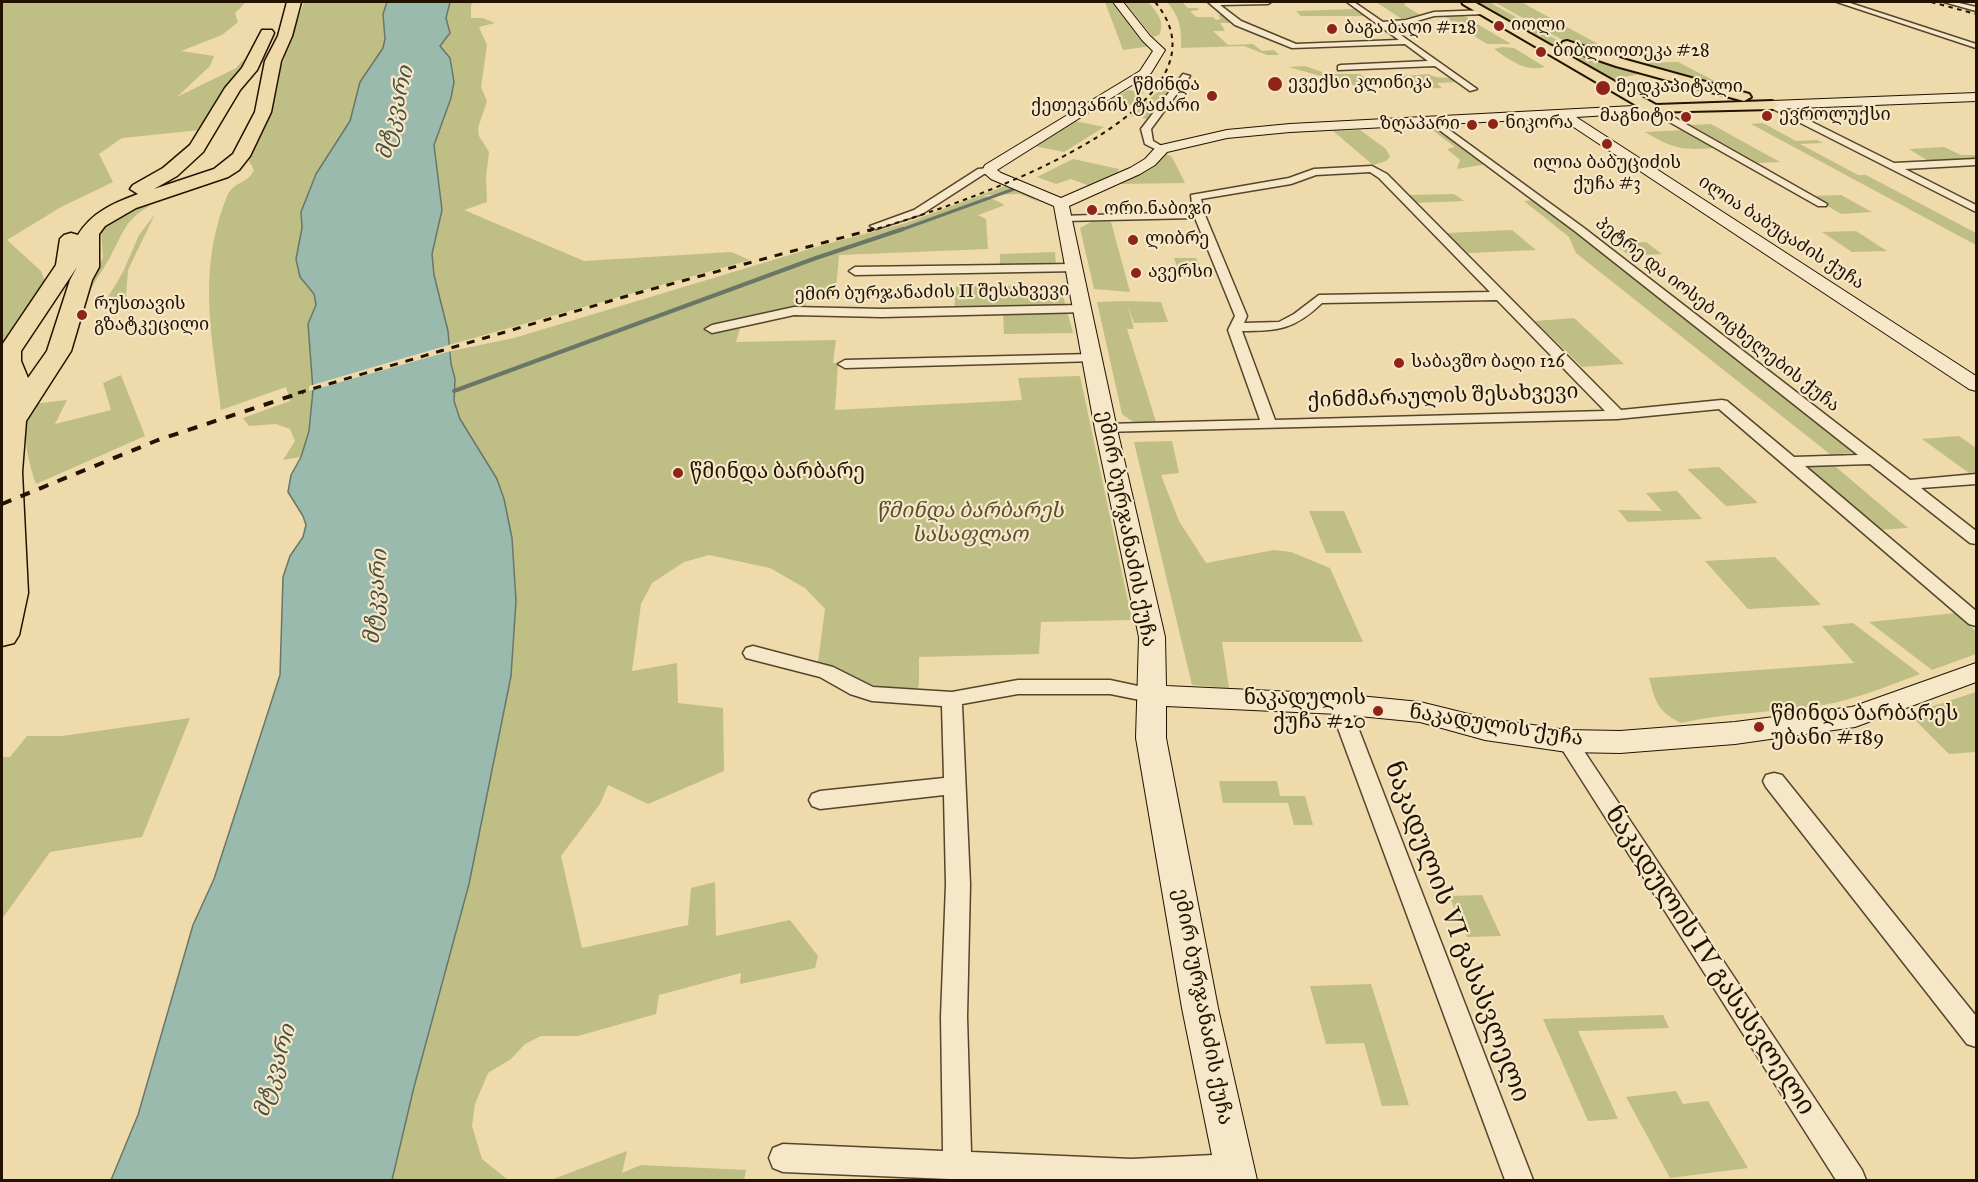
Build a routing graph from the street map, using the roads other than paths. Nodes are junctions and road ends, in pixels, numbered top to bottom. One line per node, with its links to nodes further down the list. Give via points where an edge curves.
1 (294, 2): 41 (highway, via 273,61 263,112 241,156 221,173 129,204 97,222 89,234 88,267)
2 (1118, 2): 29 (street, via 1159,50 1145,73)
3 (1213, 2): 4 (street); 13 (street, via 1238,23 1295,46)
4 (1268, 2)
5 (1350, 2): 12 (street)
6 (1467, 2): 9 (main road)
7 (1841, 2): 14 (street)
8 (1948, 2): 10 (street)
9 (1488, 7): 12 (street); 18 (main road, via 1574,48); 20 (main road)
10 (1977, 9)
11 (272, 23): 44 (highway, via 249,70 232,88 197,148 170,172 81,222 70,241 67,265)
12 (1381, 24): 13 (street)
13 (1407, 42): 15 (street)
14 (1977, 46)
15 (1437, 63): 16 (street); 19 (street)
16 (1341, 68)
17 (1186, 76): 26 (street, via 1146,129 1148,142)
18 (1677, 80): 20 (main road, via 1700,90 1702,95 1675,102); 22 (main road)
19 (1473, 89)
20 (1627, 95): 23 (main road)
21 (1977, 97): 22 (street)
22 (1772, 105): 23 (main road); 28 (street)
23 (1653, 110): 24 (street); 30 (street)
24 (1563, 114): 25 (street); 45 (street, ილია ბაბუცაძის ქუჩა)
25 (1433, 121): 26 (street, via 1251,131); 49 (street, პეტრე და იოსებ ოცხელების ქუჩა)
26 (1162, 149): 32 (street, via 1150,162)
27 (1977, 162): 28 (street)
28 (1892, 166): 31 (street)
29 (989, 171): 32 (street); 34 (street, via 982,171 912,215)
30 (1822, 204)
31 (1977, 209)
32 (1063, 211): 33 (street); 35 (street, ემირ ბურჯანაძის ქუჩა)
33 (1199, 215): 37 (street, ქინძმარაულის შესახვევი, via 1197,196 1291,181 1314,172 1372,169); 39 (street, via 1241,316)
34 (876, 226)
35 (1074, 268): 36 (street); 38 (street, ემირ ბურჯანაძის ქუჩა)
36 (855, 271)
37 (1500, 296): 39 (street, via 1319,299 1297,320 1278,327); 46 (street, ქინძმარაულის შესახვევი)
38 (1082, 309): 40 (street, ემირ ბურჯანაძის II შესახვევი, via 882,313 794,310); 42 (street, ემირ ბურჯანაძის ქუჩა)
39 (1236, 327): 47 (street)
40 (712, 329)
41 (56, 349): 44 (highway); 44 (highway); 44 (highway, via 57,335 48,335)
42 (1092, 358): 43 (street); 48 (street, ემირ ბურჯანაძის ქუჩა)
43 (845, 364)
44 (11, 368): 55 (highway, via 10,593)
45 (1977, 385)
46 (1617, 415): 47 (street, ქინძმარაულის შესახვევი); 50 (street, ქინძმარაულის შესახვევი, via 1722,404)
47 (1269, 424): 48 (street, ქინძმარაულის შესახვევი)
48 (1106, 429): 58 (street, ემირ ბურჯანაძის ქუჩა, via 1152,637)
49 (1872, 459): 50 (street); 52 (street, პეტრე და იოსებ ოცხელების ქუჩა)
50 (1791, 462): 54 (street, ქინძმარაულის შესახვევი)
51 (1977, 479): 52 (street)
52 (1906, 485): 53 (street, პეტრე და იოსებ ოცხელების ქუჩა)
53 (1977, 539)
54 (1977, 620)
55 (2, 635)
56 (753, 654): 59 (street, via 826,672 864,692)
57 (1977, 672): 61 (street, ნაკადულის ქუჩა, via 1855,717 1660,740)
58 (1150, 695): 59 (street, via 1110,687 1018,687); 60 (street, ნაკადულის ქუჩა); 68 (street, ემირ ბურჯანაძის ქუჩა, via 1151,738 1200,1008)
59 (952, 699): 63 (street)
60 (1339, 704): 61 (street, ნაკადულის ქუჩა, via 1419,712 1485,729); 69 (street, ნაკადულის VI გასასვლელი)
61 (1566, 741): 70 (street, ნაკადულის IV გასასვლელი)
62 (1774, 781): 65 (street)
63 (955, 785): 64 (street); 67 (street)
64 (820, 800)
65 (1977, 1035)
66 (783, 1158): 67 (street)
67 (957, 1165): 68 (street)
68 (1236, 1174)
69 (1519, 1180)
70 (1852, 1180)

